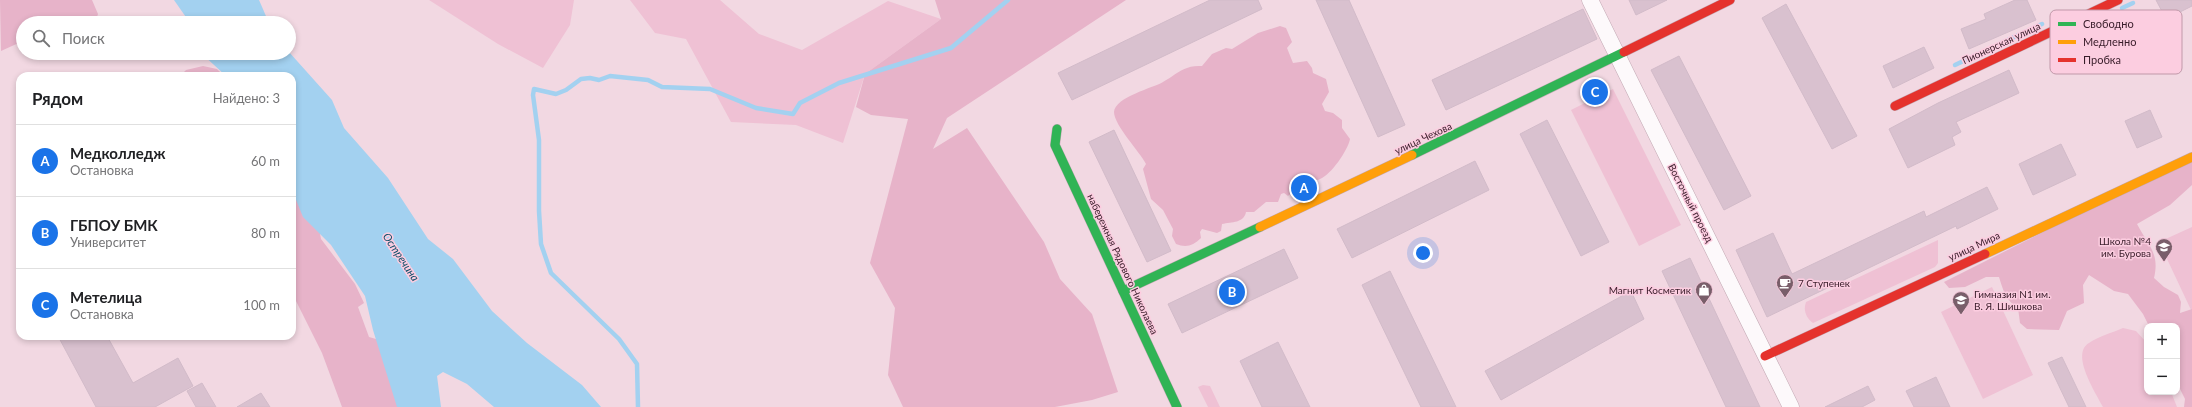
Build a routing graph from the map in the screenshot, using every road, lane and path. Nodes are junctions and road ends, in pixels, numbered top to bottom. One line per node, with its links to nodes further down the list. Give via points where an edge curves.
1 (1590, 0): 6 (street, Восточный проезд)
2 (1730, 0): 6 (street, улица Чехова)
3 (2118, 0): 4 (street, Пионерская улица)
4 (2097, 10)
5 (2050, 32): 7 (street, Пионерская улица)
6 (1617, 57): 10 (street, улица Чехова); 11 (street, Восточный проезд)
7 (1894, 106)
8 (1056, 129): 10 (street, набережная Рядового Николаева, via 1055,145)
9 (2192, 157): 11 (street, улица Мира)
10 (1123, 291): 12 (street, набережная Рядового Николаева)
11 (1765, 356): 13 (street, Восточный проезд)
12 (1177, 407)
13 (1791, 407)

